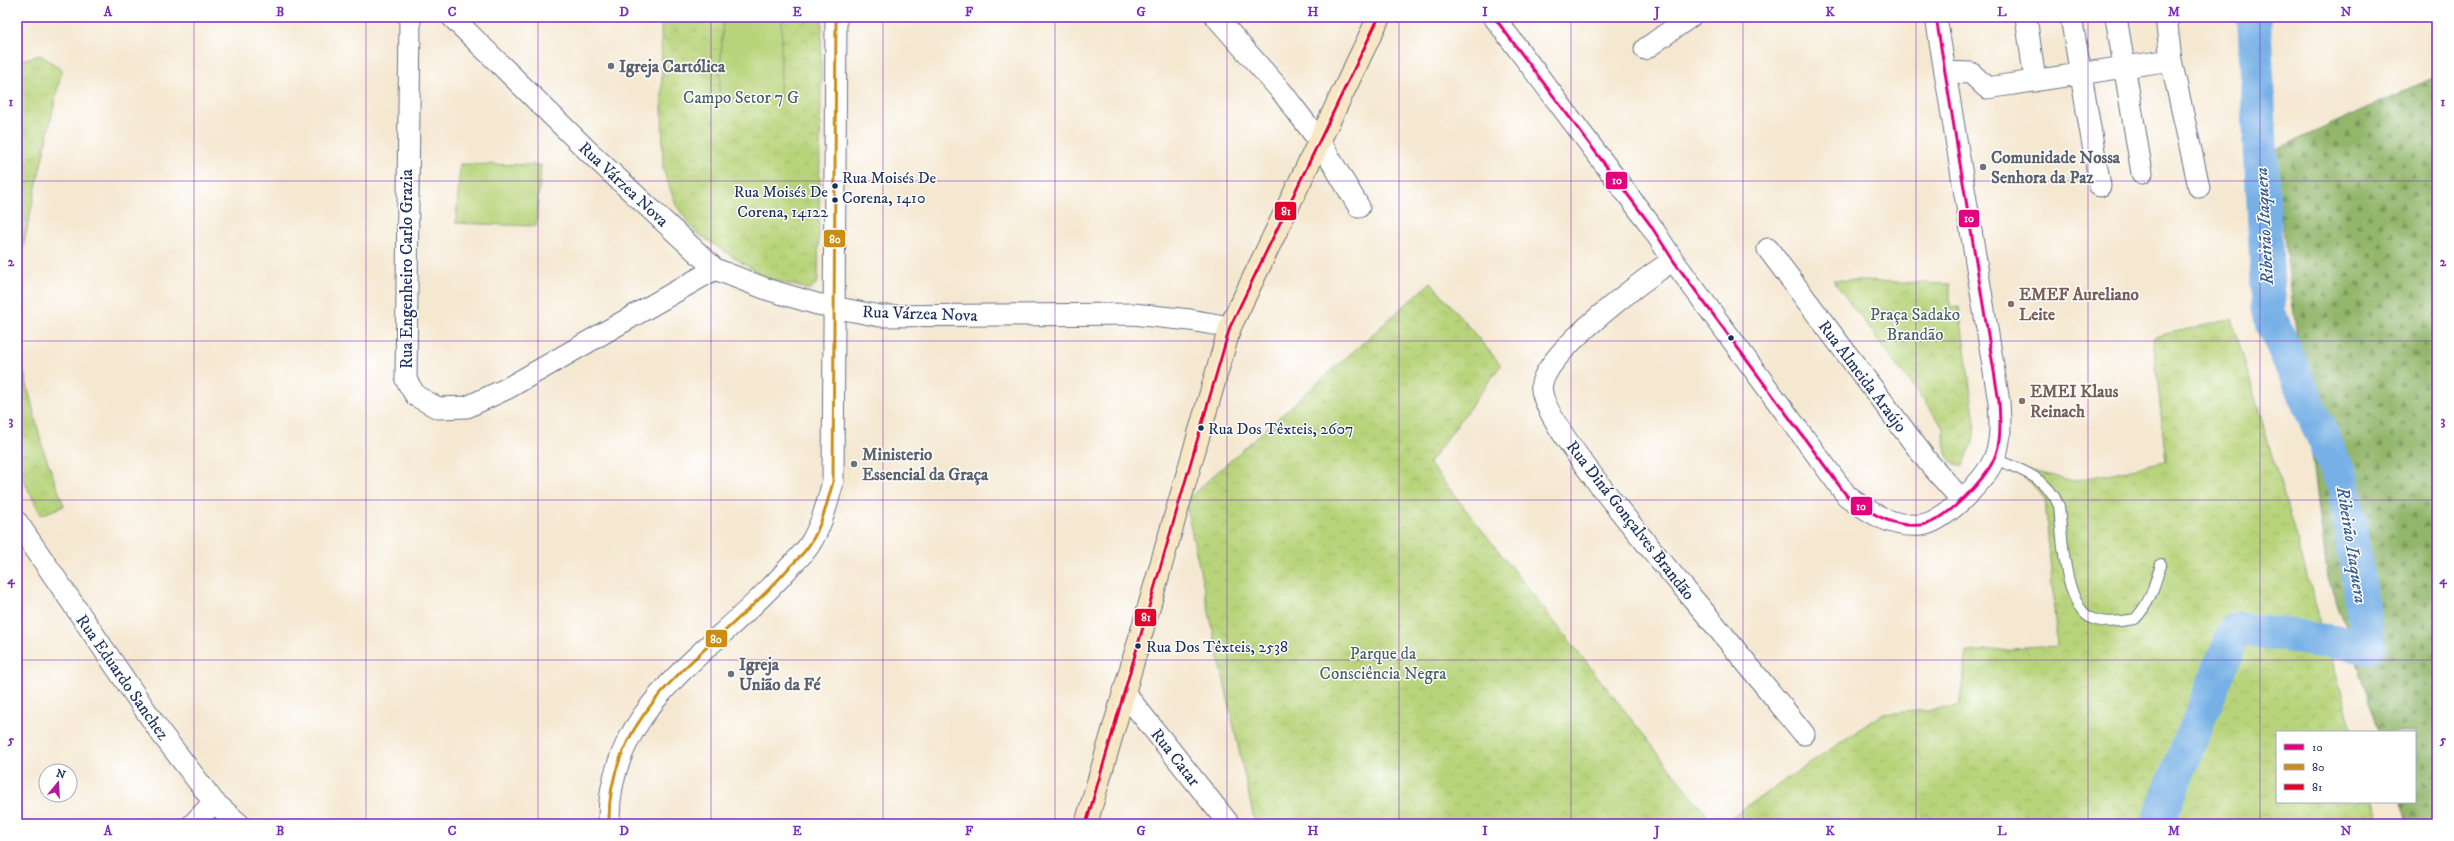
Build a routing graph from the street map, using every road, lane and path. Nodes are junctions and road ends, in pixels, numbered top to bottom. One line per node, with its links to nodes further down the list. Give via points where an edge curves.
1 (410, 17): 26 (street, Rua Engenheiro Carlo Grazia, via 406,380 416,396 438,408 467,406 508,388)
2 (452, 17): 26 (street, Rua Várzea Nova, via 588,151)
3 (836, 17): 27 (street)
4 (1216, 17): 19 (street, via 1282,92)
5 (1379, 17): 19 (street)
6 (1494, 17): 25 (street, via 1649,223)
7 (1690, 17): 13 (street)
8 (1936, 17): 16 (street)
9 (2026, 17): 18 (street)
10 (2071, 17): 17 (street)
11 (2116, 17): 15 (street)
12 (2166, 17): 14 (street)
13 (1645, 49)
14 (2172, 60): 15 (street); 22 (street)
15 (2124, 67): 17 (street); 20 (street)
16 (1945, 72): 18 (street, via 1971,73 1987,88); 29 (street, via 1999,402 2000,434)
17 (2081, 74): 18 (street); 21 (street)
18 (2035, 81)
19 (1320, 142): 23 (street); 28 (street)
20 (2142, 173)
21 (2100, 186)
22 (2199, 187)
23 (1359, 207)
24 (1768, 249): 30 (street, Rua Almeida Araújo, via 1928,462)
25 (1673, 260): 30 (street, via 1846,496 1877,517 1898,524 1922,526 1938,518); 34 (street, Rua Diná Gonçalves Brandão, via 1645,279 1585,328 1551,366 1542,384 1546,406 1614,504)
26 (715, 269): 27 (street, Rua Várzea Nova, via 768,290)
27 (835, 309): 28 (street, Rua Várzea Nova, via 880,316 1133,314); 38 (street, via 833,482 824,515 810,544 762,599 695,657 654,698 629,736 618,763 608,799)
28 (1230, 327): 33 (street)
29 (1994, 459): 30 (street, via 1981,480); 32 (lane, via 2043,482 2054,493 2059,506 2071,591 2082,612 2092,619 2106,622 2135,619 2143,611 2152,593)
30 (1961, 499)
31 (17, 522): 35 (street, Rua Eduardo Sanchez, via 161,733)
32 (2161, 564)
33 (1123, 690): 39 (street); 40 (street, Rua Catar)
34 (1804, 734)
35 (214, 802): 36 (street); 37 (street, Rua Eduardo Sanchez)
36 (193, 824)
37 (239, 824)
38 (609, 824)
39 (1086, 824)
40 (1229, 824)

